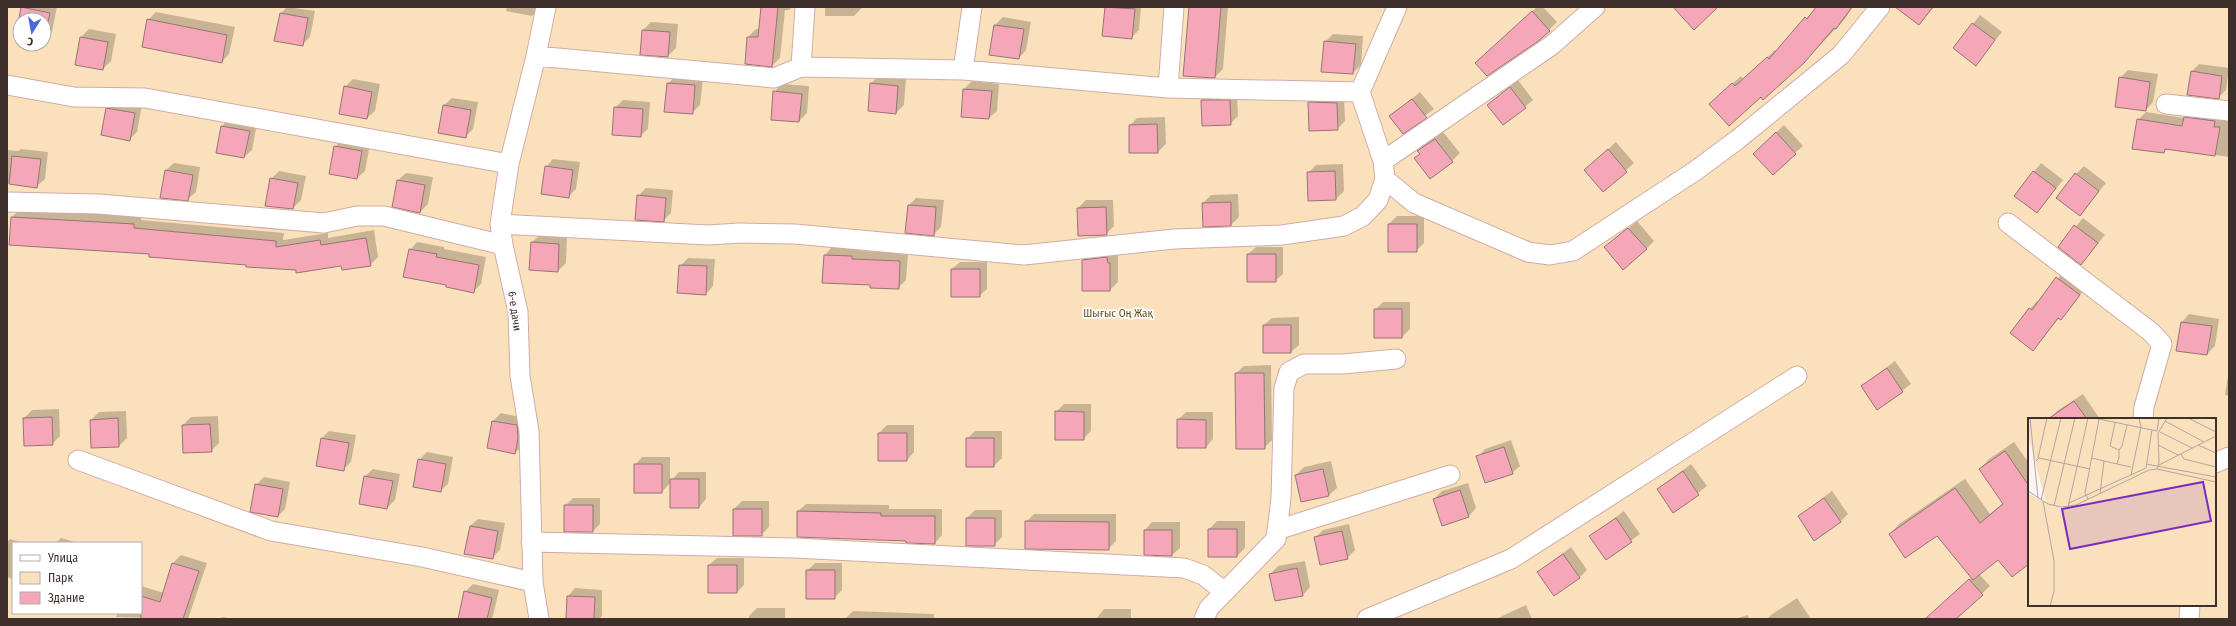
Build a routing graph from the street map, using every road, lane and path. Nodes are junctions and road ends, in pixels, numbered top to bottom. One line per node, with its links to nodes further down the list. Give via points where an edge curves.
1 (546, 7): 8 (lane, 6-е дачи)
2 (805, 7): 9 (lane)
3 (972, 7): 10 (lane)
4 (1174, 7): 12 (lane)
5 (1397, 7): 13 (lane)
6 (1595, 7): 17 (lane, via 1552,45)
7 (1880, 7): 17 (lane, via 1841,55 1737,140 1695,171 1573,250 1550,255 1528,252 1414,203)
8 (536, 56): 9 (lane, via 774,78); 16 (lane, 6-е дачи)
9 (801, 67): 10 (lane)
10 (963, 70): 12 (lane)
11 (7, 85): 16 (lane, via 74,97 145,98)
12 (1168, 88): 13 (lane)
13 (1360, 92): 17 (lane)
14 (2166, 104): 15 (lane)
15 (2229, 111)
16 (509, 164): 20 (lane, 6-е дачи)
17 (1384, 170): 20 (lane, via 1378,200 1363,216 1344,226 1282,235 1174,239 1024,255 795,234 708,235)
18 (7, 202): 21 (lane, via 99,204 324,223 357,216 384,216)
19 (2008, 223): 24 (lane, via 2151,332 2162,344)
20 (500, 224): 21 (lane, 6-е дачи)
21 (502, 245): 30 (lane, 6-е дачи, via 518,312 520,376 529,431)
22 (1396, 359): 29 (lane, via 1342,364 1304,364 1289,372 1284,388 1281,498)
23 (1797, 376): 36 (lane, via 1511,559)
24 (2143, 418)
25 (2229, 457): 27 (lane)
26 (78, 460): 31 (lane, via 271,531 422,557)
27 (2216, 464)
28 (1450, 475): 29 (lane)
29 (1277, 530): 32 (lane, via 1276,539)
30 (531, 542): 31 (lane, 6-е дачи); 32 (lane, via 795,548 1184,568 1203,575)
31 (533, 582): 34 (lane, 6-е дачи)
32 (1225, 592): 35 (lane, via 1209,608)
33 (2190, 606): 37 (lane)
34 (539, 619)
35 (1204, 619)
36 (1367, 619)
37 (2189, 619)

